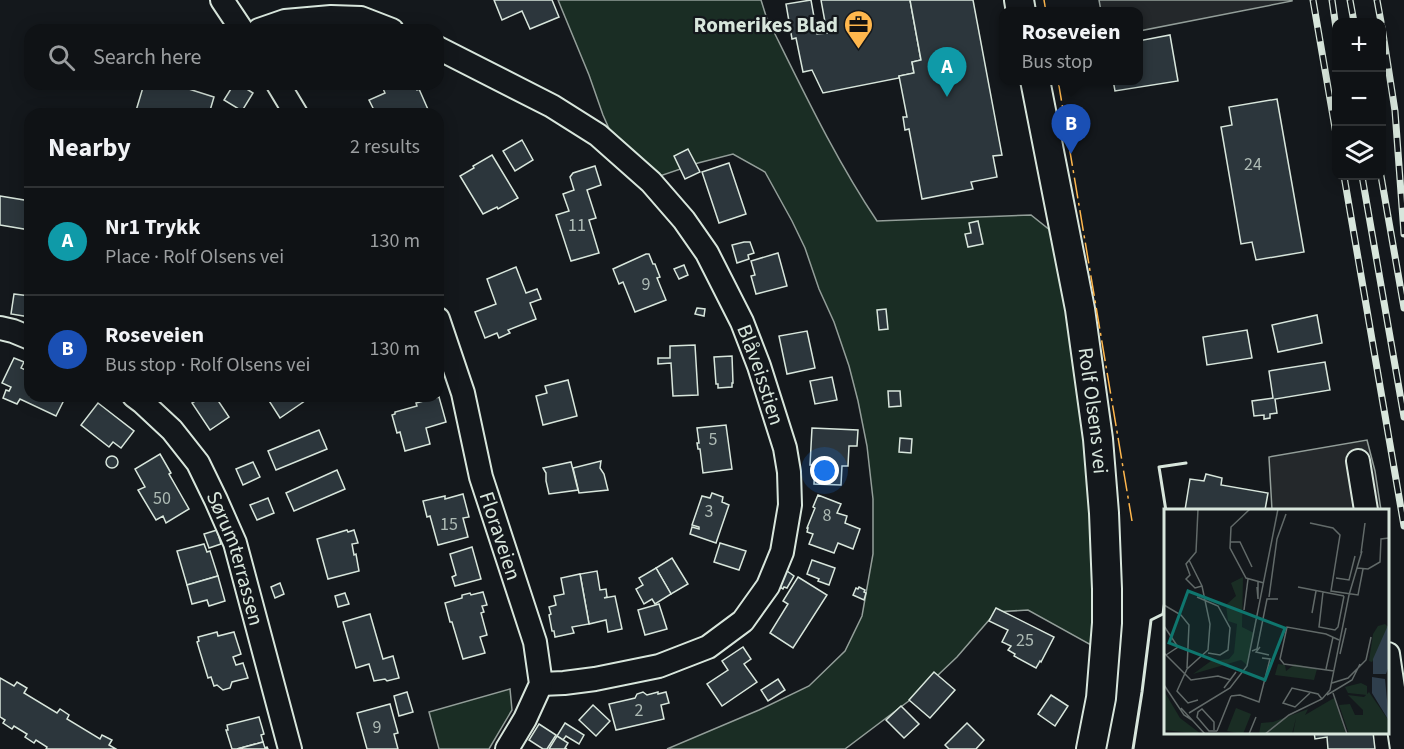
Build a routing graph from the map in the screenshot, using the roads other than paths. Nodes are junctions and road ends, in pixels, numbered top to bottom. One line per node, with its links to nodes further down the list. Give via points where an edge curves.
1 (222, 0): 2 (street)
2 (238, 24)
3 (276, 24): 4 (street, via 332,16 361,18)
4 (376, 24)
5 (444, 51): 16 (street, Blåveisstien, via 598,135 651,182 684,220 707,253 742,322 785,448 789,472 790,505 782,552 768,586 743,621 708,647 659,666 595,679)
6 (1036, 85): 17 (main road, Rolf Olsens vei, via 1080,309 1098,439 1107,623 1101,698)
7 (282, 90): 8 (street)
8 (292, 108)
9 (0, 328): 10 (street)
10 (24, 335)
11 (444, 337): 16 (street, Floraveien, via 463,393 481,477 535,642)
12 (142, 402): 18 (street, Sørumterrassen, via 172,430 198,463 235,543)
13 (1358, 460): 14 (street)
14 (1366, 509)
15 (1389, 661): 20 (street)
16 (541, 684): 19 (street)
17 (1091, 748)
18 (290, 749)
19 (507, 749)
20 (1402, 749)

